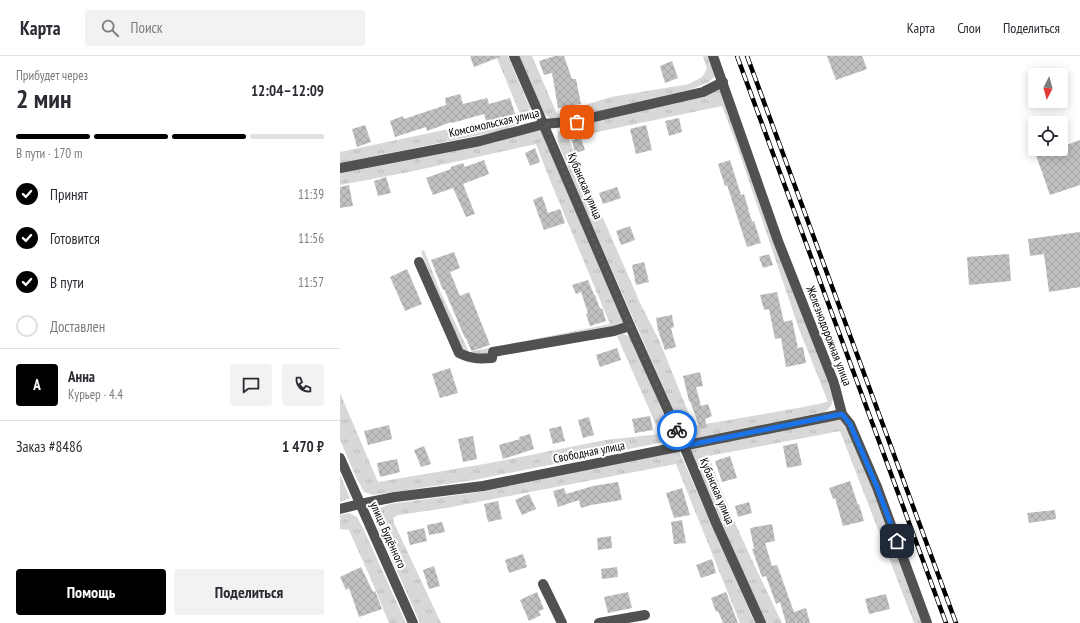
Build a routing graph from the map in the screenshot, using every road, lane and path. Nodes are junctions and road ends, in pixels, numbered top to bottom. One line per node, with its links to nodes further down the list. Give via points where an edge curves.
1 (514, 56): 4 (street, Кубанская улица)
2 (713, 56): 3 (street, Железнодорожная улица)
3 (723, 82): 4 (street, Комсомольская улица, via 703,92 577,122); 8 (street, Железнодорожная улица, via 778,241 834,383)
4 (544, 124): 5 (street, Комсомольская улица, via 480,141); 7 (street, Кубанская улица)
5 (340, 168)
6 (419, 262): 7 (street, via 459,353 468,358 492,358 493,352)
7 (630, 326): 9 (street, Кубанская улица)
8 (842, 414): 9 (street, Свободная улица); 19 (street, Железнодорожная улица, via 850,424 877,487)
9 (684, 446): 11 (street, Свободная улица, via 482,486); 18 (street, Кубанская улица)
10 (340, 458): 11 (street, улица Будённого)
11 (360, 504): 12 (street, Свободная улица); 15 (street, улица Будённого)
12 (340, 509)
13 (543, 584): 16 (street)
14 (645, 615): 17 (street)
15 (413, 623)
16 (562, 623)
17 (599, 623)
18 (761, 623)
19 (927, 623)

